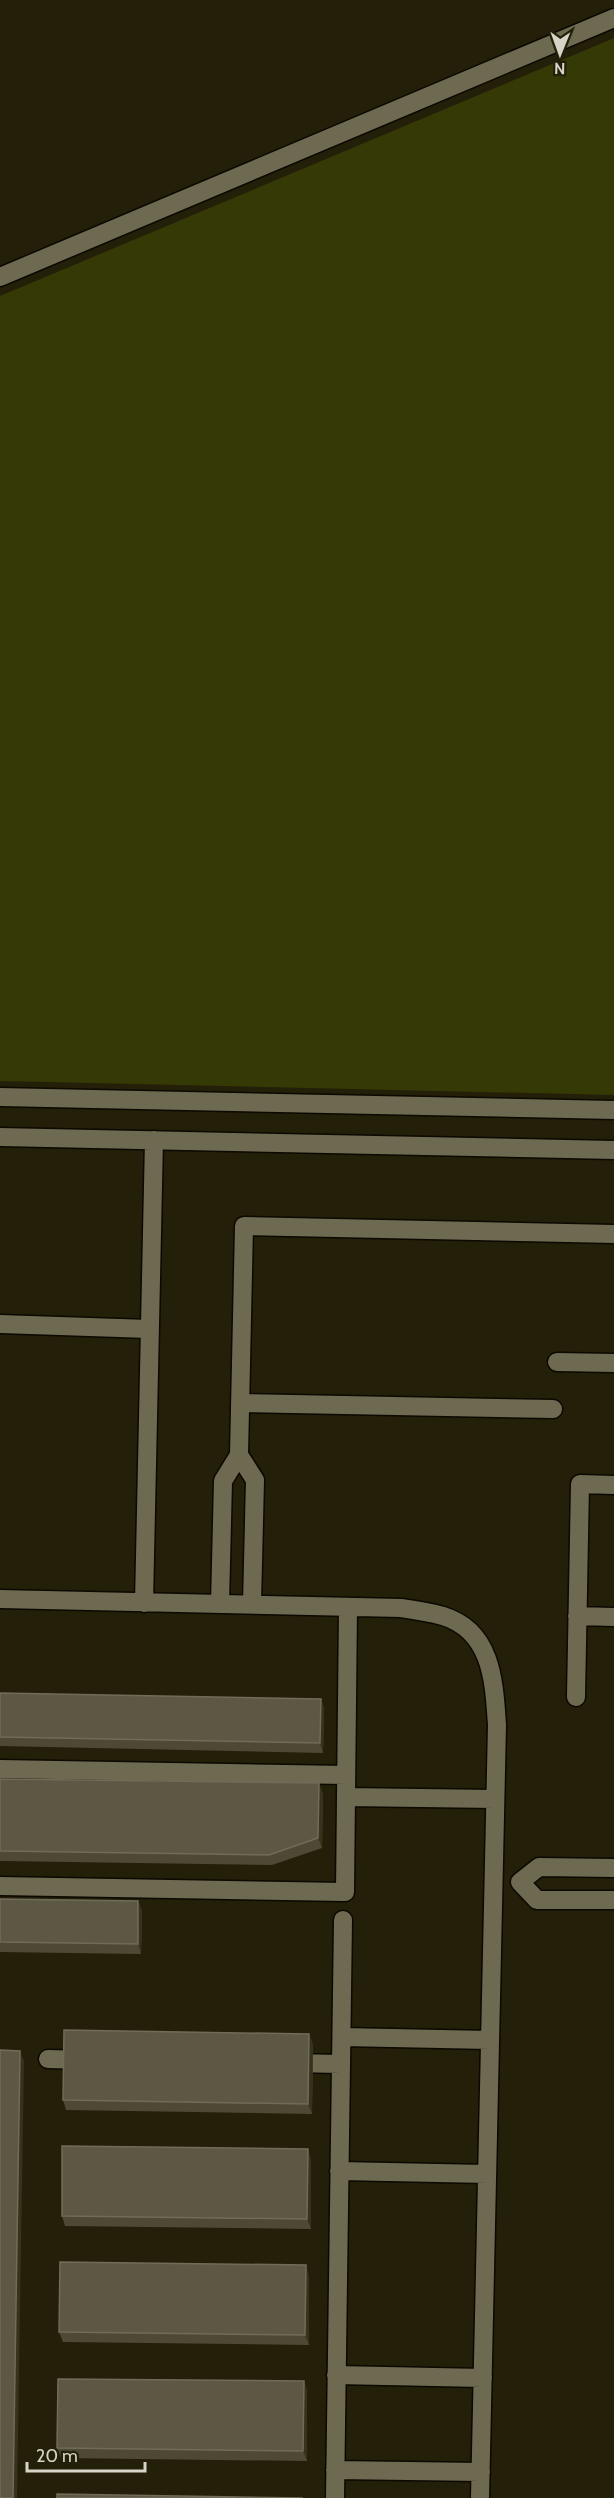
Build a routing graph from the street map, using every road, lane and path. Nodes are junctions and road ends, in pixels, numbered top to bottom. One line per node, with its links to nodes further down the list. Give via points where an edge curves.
1 (614, 18): 2 (main road)
2 (0, 277)
3 (0, 1096): 4 (main road)
4 (614, 1110)
5 (0, 1137): 6 (main road)
6 (154, 1140): 7 (main road); 10 (main road)
7 (614, 1150)
8 (614, 1234): 13 (main road, via 244,1226)
9 (0, 1324): 10 (main road)
10 (149, 1329): 18 (main road)
11 (557, 1362): 12 (main road)
12 (614, 1363)
13 (240, 1403): 14 (main road); 15 (main road)
14 (553, 1409)
15 (239, 1455): 19 (main road, via 223,1481); 20 (main road, via 255,1480)
16 (614, 1485): 22 (main road, via 580,1484)
17 (0, 1599): 18 (main road)
18 (144, 1603): 19 (main road)
19 (220, 1604): 20 (main road)
20 (252, 1604): 21 (main road)
21 (348, 1607): 26 (main road); 28 (main road, via 401,1608 445,1616 477,1637 494,1675)
22 (577, 1616): 23 (main road); 24 (main road)
23 (614, 1617)
24 (576, 1697)
25 (0, 1769): 26 (main road)
26 (346, 1775): 27 (main road)
27 (346, 1797): 28 (main road); 32 (main road, via 345,1892)
28 (495, 1798): 30 (main road)
29 (614, 1869): 31 (main road, via 539,1867)
30 (493, 1881): 31 (main road); 36 (main road)
31 (520, 1882): 33 (main road, via 537,1900)
32 (0, 1886)
33 (614, 1900)
34 (343, 1920): 35 (main road)
35 (342, 2037): 36 (main road); 40 (main road)
36 (490, 2040): 42 (main road)
37 (48, 2059): 38 (main road)
38 (101, 2060)
39 (273, 2062): 40 (main road)
40 (341, 2064): 41 (main road)
41 (339, 2171): 42 (main road); 43 (main road)
42 (487, 2174): 44 (main road)
43 (336, 2375): 44 (main road); 45 (main road)
44 (483, 2378): 46 (main road)
45 (335, 2470): 46 (main road); 47 (main road)
46 (481, 2472): 48 (main road)
47 (335, 2498)
48 (480, 2498)

